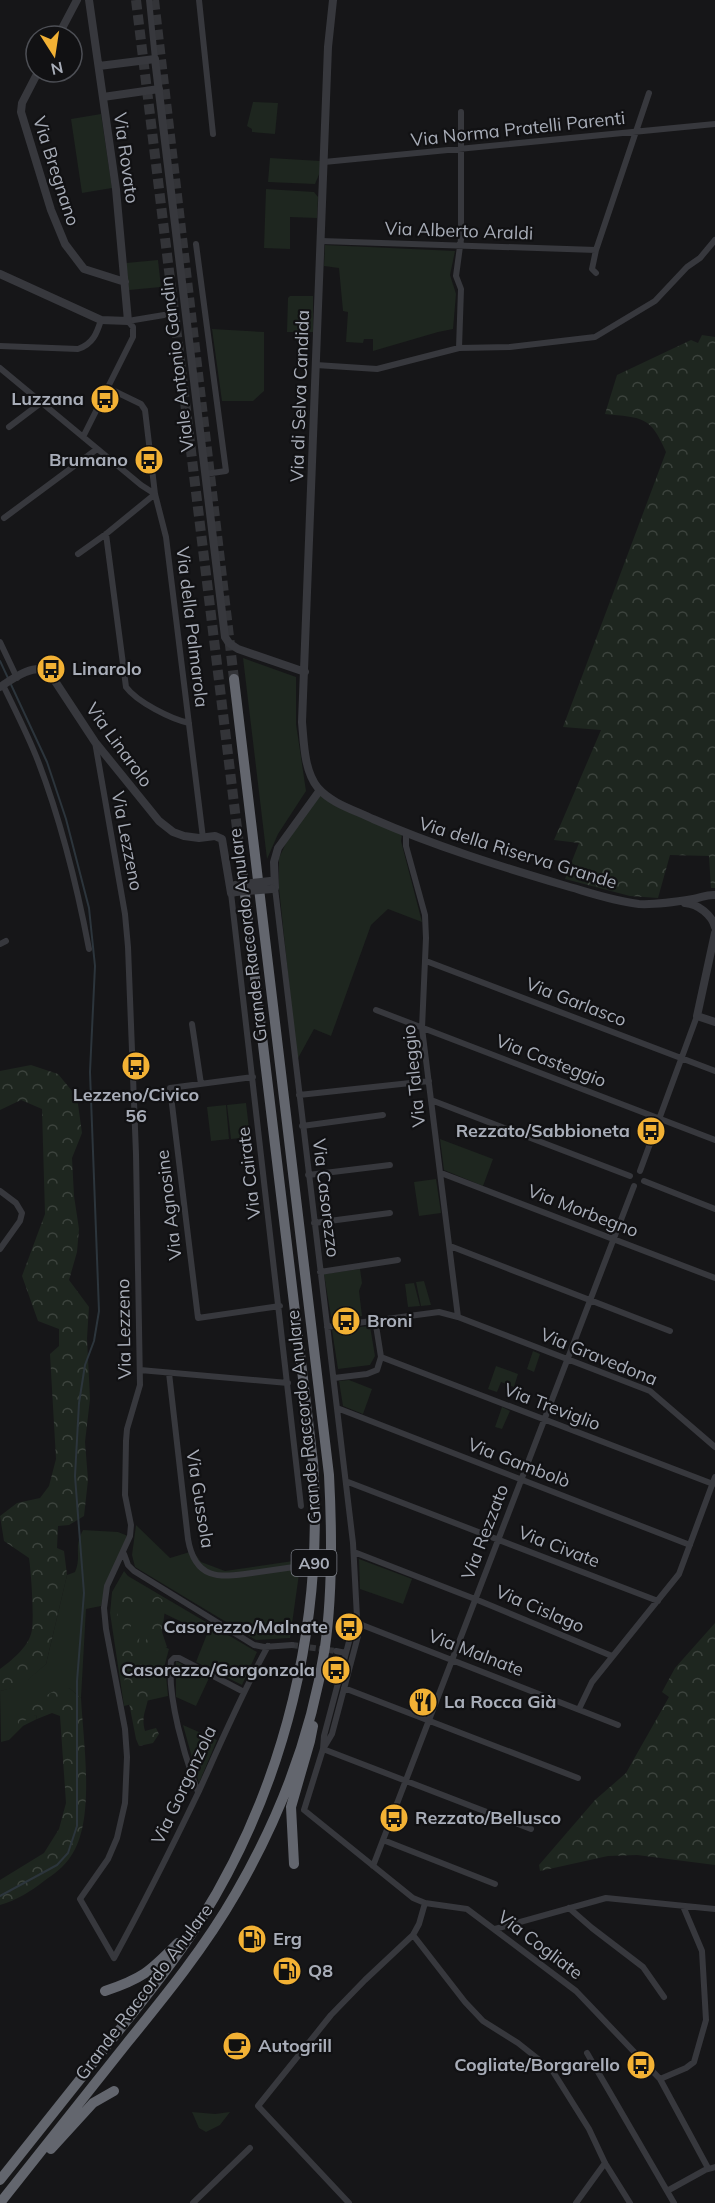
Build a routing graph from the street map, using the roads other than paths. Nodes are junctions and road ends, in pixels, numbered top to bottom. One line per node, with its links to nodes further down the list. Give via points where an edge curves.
1 (77, 0): 6 (street)
2 (89, 0): 8 (street, Via Rovato)
3 (148, 0): 7 (street, Viale Antonio Gandin)
4 (199, 0): 16 (street)
5 (333, 0): 18 (street, Via di Selva Candida)
6 (64, 24)
7 (155, 59): 8 (street); 10 (street, Viale Antonio Gandin)
8 (99, 66): 12 (street, Via Rovato)
9 (32, 84): 26 (street, Via Bregnano, via 22,103 21,115 62,237 84,269)
10 (159, 89): 12 (street); 39 (street, Viale Antonio Gandin)
11 (649, 93): 15 (street)
12 (102, 97): 26 (street, Via Rovato)
13 (461, 112): 17 (street)
14 (715, 124): 15 (street, Via Norma Pratelli Parenti)
15 (636, 132): 17 (street, Via Norma Pratelli Parenti); 23 (street)
16 (213, 134)
17 (460, 150): 18 (street, Via Norma Pratelli Parenti); 22 (street)
18 (324, 162): 20 (street, Via di Selva Candida)
19 (715, 240): 31 (street, via 655,301 595,337 510,347)
20 (321, 241): 22 (street, Via Alberto Araldi); 32 (street, Via di Selva Candida)
21 (196, 244): 39 (street, via 226,471)
22 (460, 246): 23 (street, Via Alberto Araldi); 31 (street, via 456,276 461,289)
23 (596, 250): 24 (street, via 592,269)
24 (596, 273)
25 (0, 274): 28 (street)
26 (125, 282): 29 (street, Via Rovato)
27 (164, 315): 29 (street)
28 (101, 320): 29 (street); 30 (street, via 93,340 78,349)
29 (128, 321): 34 (street, via 133,337)
30 (0, 346)
31 (459, 348): 32 (street, via 377,369)
32 (316, 365): 45 (street, Via di Selva Candida)
33 (0, 368): 35 (street)
34 (108, 388): 37 (street); 40 (street, Via della Palmarola, via 145,409)
35 (42, 402): 36 (street); 37 (street)
36 (9, 428)
37 (83, 437): 38 (street)
38 (97, 449): 40 (street); 41 (street)
39 (205, 474): 45 (street, Viale Antonio Gandin, via 226,639 238,649)
40 (155, 495): 42 (street); 49 (street, Via della Palmarola, via 166,537)
41 (4, 518)
42 (106, 534): 43 (street); 49 (street, via 126,687 169,717)
43 (78, 554)
44 (0, 642): 46 (street)
45 (305, 672): 51 (street, Via di Selva Candida, via 305,755 311,776)
46 (17, 678): 48 (street, Via Linarolo); 50 (street, Via Linarolo, via 35,668 47,670)
47 (234, 679): 132 (highway, Grande Raccordo Anulare / A90, via 329,1475 330,1590 325,1646)
48 (1, 684): 62 (street, via 41,770 79,900)
49 (189, 723): 53 (street, Via della Palmarola)
50 (95, 742): 53 (street, Via Linarolo, via 162,824 179,834); 105 (street, Via Lezzeno, via 128,947)
51 (321, 790): 52 (street, Via della Riserva Grande, via 339,804); 56 (street, Via Casorezzo, via 278,848)
52 (406, 833): 59 (street, Via della Riserva Grande, via 618,900 642,904); 63 (street, Via Taleggio, via 405,842 425,915)
53 (203, 838): 54 (street, Via Linarolo)
54 (221, 838): 57 (street, Via Cairate)
55 (241, 861): 150 (highway, Grande Raccordo Anulare / A90, via 313,1462 314,1567 302,1664 280,1746 243,1841)
56 (273, 884): 57 (street, bridge); 74 (street, Via Casorezzo)
57 (233, 889): 71 (street, Via Cairate)
58 (715, 895): 59 (street, Via della Riserva Grande)
59 (672, 902): 60 (street, via 693,904 711,917)
60 (715, 927)
61 (715, 933): 65 (street)
62 (89, 949)
63 (426, 961): 68 (street, Via Taleggio); 69 (street, Via Garlasco)
64 (376, 1010): 68 (street, Via Casteggio)
65 (697, 1016): 66 (street); 69 (street)
66 (715, 1022)
67 (192, 1024): 73 (street)
68 (422, 1028): 72 (street, Via Taleggio); 77 (street, Via Casteggio)
69 (682, 1059): 70 (street, Via Garlasco); 77 (street)
70 (715, 1071)
71 (253, 1077): 73 (street, Via Agnosine); 98 (street, Via Cairate)
72 (429, 1081): 74 (street); 75 (street, Via Taleggio)
73 (201, 1084): 98 (street, Via Agnosine, via 170,1088 198,1318)
74 (299, 1095): 78 (street, Via Casorezzo)
75 (430, 1100): 82 (street, Via Taleggio); 84 (street)
76 (382, 1115): 78 (street)
77 (659, 1119): 79 (street, Via Casteggio); 81 (street)
78 (302, 1125): 83 (street, Via Casorezzo)
79 (715, 1140)
80 (390, 1165): 83 (street)
81 (640, 1171): 84 (street); 85 (street)
82 (441, 1173): 91 (street, Via Morbegno); 92 (street, Via Taleggio)
83 (309, 1175): 90 (street, Via Casorezzo)
84 (630, 1176): 86 (street)
85 (644, 1181): 86 (street); 88 (street)
86 (634, 1185): 91 (street, Via Rezzato)
87 (0, 1191): 93 (street, via 22,1213)
88 (715, 1209)
89 (390, 1213): 90 (street)
90 (314, 1223): 95 (street, Via Casorezzo)
91 (614, 1239): 96 (street, Via Morbegno); 97 (street, Via Rezzato)
92 (450, 1245): 97 (street); 99 (street, Via Taleggio)
93 (0, 1249)
94 (398, 1260): 95 (street)
95 (320, 1272): 101 (street, Via Casorezzo)
96 (715, 1278)
97 (591, 1299): 102 (street); 104 (street, Via Rezzato)
98 (280, 1306): 108 (street, Via Cairate)
99 (459, 1317): 100 (street, Via Gravedona, via 439,1312); 104 (street, Via Gravedona)
100 (375, 1319): 101 (street, Via Gravedona); 103 (street)
101 (327, 1327): 107 (street, Via Casorezzo)
102 (670, 1331)
103 (381, 1357): 107 (street, via 375,1372); 110 (street, Via Treviglio)
104 (567, 1360): 110 (street, Via Rezzato); 111 (street, Via Gravedona, via 650,1391)
105 (140, 1370): 106 (street); 119 (street, Via Lezzeno, via 139,1392 127,1429 125,1502 131,1528)
106 (169, 1372): 108 (street); 120 (street, Via Gussola, via 188,1539 196,1562 209,1573 222,1577)
107 (334, 1378): 109 (street, Via Casorezzo)
108 (288, 1383): 115 (street, Via Cairate)
109 (338, 1408): 112 (street, Via Gambolò); 114 (street, Via Casorezzo)
110 (544, 1420): 112 (street, Via Rezzato); 113 (street, Via Treviglio)
111 (715, 1447)
112 (521, 1479): 116 (street, Via Rezzato); 117 (street, Via Gambolò)
113 (714, 1481): 117 (street)
114 (348, 1482): 116 (street, Via Civate); 118 (street, Via Casorezzo)
115 (301, 1506)
116 (498, 1540): 121 (street, Via Rezzato); 122 (street, Via Civate)
117 (690, 1545): 122 (street, via 678,1574)
118 (354, 1552): 121 (street, Via Cislago); 123 (street, Via Casorezzo)
119 (124, 1554): 125 (street, via 134,1571 254,1645); 153 (street, Via Lezzeno, via 107,1586 105,1608 127,1744 124,1803 119,1832 108,1859 80,1899)
120 (294, 1567)
121 (475, 1599): 128 (street, Via Cislago); 129 (street, Via Rezzato)
122 (658, 1601): 128 (street)
123 (357, 1623): 127 (street, Via Casorezzo); 129 (street, Via Malnate); 130 (street, Via Casorezzo, via 358,1636)
124 (292, 1645): 125 (street)
125 (268, 1646): 131 (street, Via Gorgonzola)
126 (336, 1651): 127 (street)
127 (346, 1653): 136 (street, Via Casorezzo)
128 (612, 1656): 133 (street, via 592,1682)
129 (452, 1660): 133 (street, Via Malnate); 134 (street, Via Rezzato)
130 (344, 1688): 134 (street); 136 (street, Via Casorezzo, via 331,1737)
131 (244, 1692): 139 (street, Via Gorgonzola); 139 (street, via 174,1658 172,1695)
132 (313, 1705): 143 (highway, via 312,1735 291,1807); 160 (highway, Grande Raccordo Anulare / A90, via 282,1802 236,1894 174,1984)
133 (579, 1709): 135 (street, Via Malnate)
134 (428, 1719): 137 (street); 138 (street, Via Rezzato)
135 (618, 1725)
136 (323, 1749): 138 (street); 140 (street, Via Casorezzo)
137 (578, 1778)
138 (405, 1780): 141 (street); 142 (street, Via Rezzato)
139 (198, 1792): 153 (street, Via Gorgonzola)
140 (304, 1807): 144 (street, Via Cogliate)
141 (531, 1829)
142 (383, 1840): 144 (street, Via Rezzato); 145 (street)
143 (294, 1863)
144 (373, 1866): 146 (street, Via Cogliate)
145 (495, 1884)
146 (425, 1903): 151 (street, Via Cogliate, via 464,1908); 152 (street)
147 (683, 1906): 148 (street, via 606,1898); 149 (street); 157 (street, via 702,1951 705,2024 694,2062)
148 (569, 1908): 151 (street); 155 (street, via 643,1967)
149 (715, 1909)
150 (199, 1922): 154 (highway, via 150,1971); 163 (highway, Grande Raccordo Anulare / A90, via 139,2006)
151 (495, 1929): 157 (street, Via Cogliate, via 576,1991)
152 (413, 1935): 161 (street, via 483,2021 552,2070); 167 (street, via 331,2015 258,2106)
153 (114, 1958)
154 (105, 1992)
155 (664, 1997)
156 (587, 2053): 164 (street)
157 (660, 2079): 162 (street, Via Cogliate)
158 (114, 2091): 160 (highway, via 93,2103 54,2146)
159 (250, 2148): 166 (street)
160 (34, 2161): 165 (highway, Grande Raccordo Anulare / A90)
161 (605, 2163): 168 (street); 169 (street)
162 (712, 2168): 164 (street, Via Cogliate)
163 (0, 2180)
164 (667, 2191): 170 (street)
165 (0, 2203)
166 (193, 2203)
167 (349, 2203)
168 (576, 2203)
169 (630, 2203)
170 (675, 2203)

